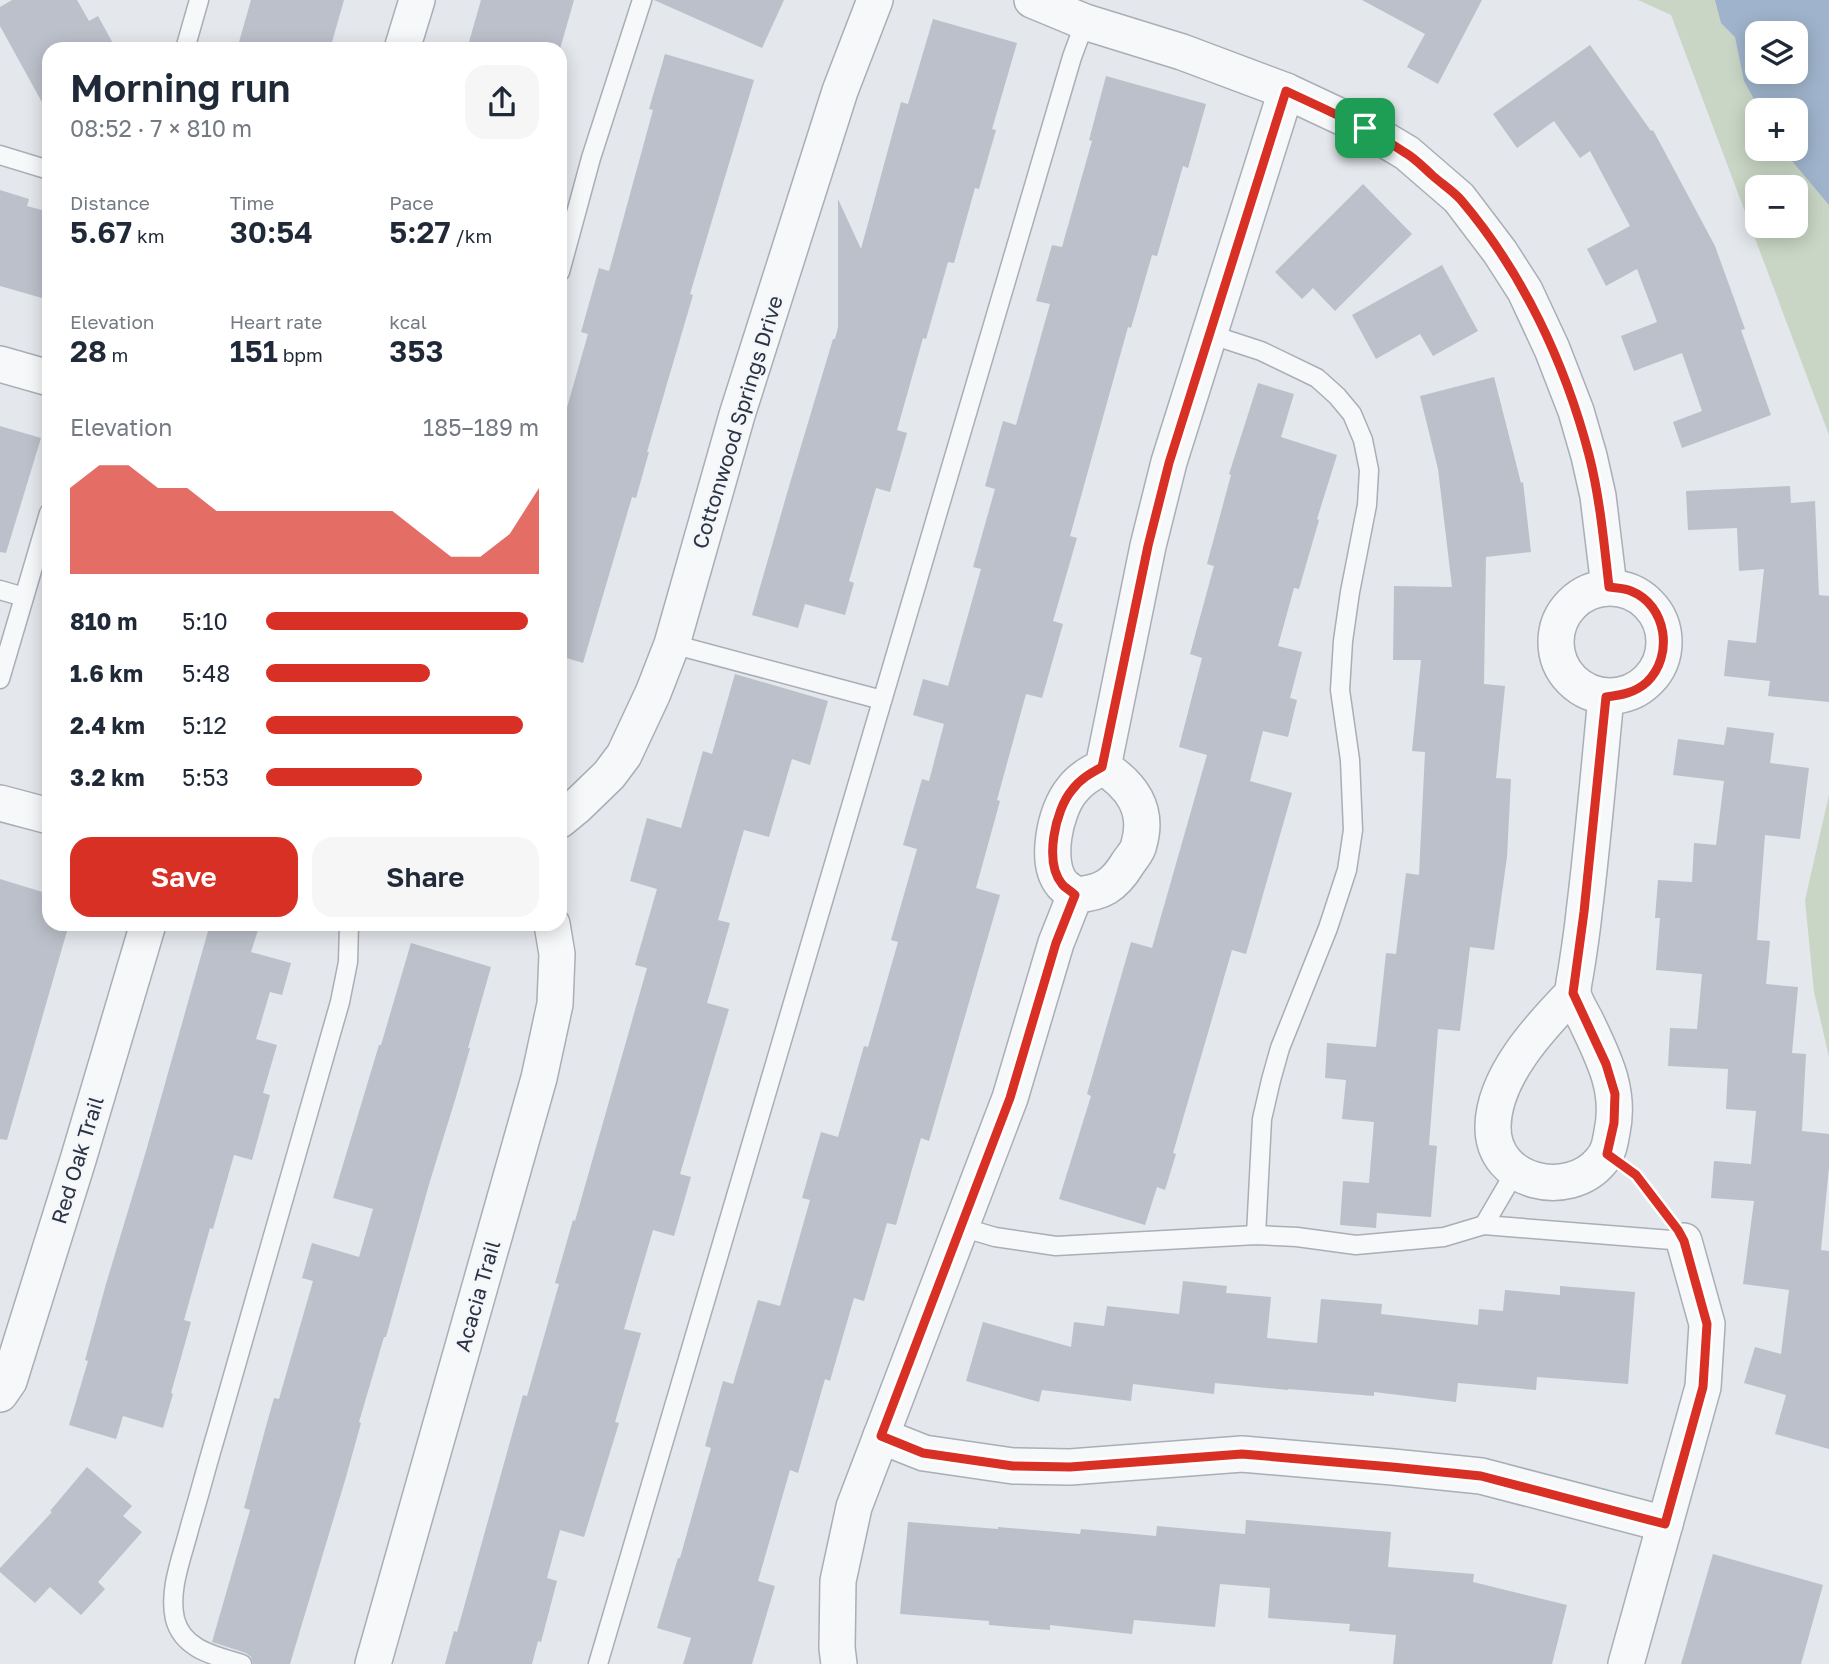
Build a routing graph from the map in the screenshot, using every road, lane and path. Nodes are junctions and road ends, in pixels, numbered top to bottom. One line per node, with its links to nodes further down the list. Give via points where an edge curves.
1 (199, 0): 7 (lane)
2 (417, 0): 8 (street)
3 (642, 0): 12 (lane)
4 (875, 0): 20 (street, Cottonwood Springs Drive, via 840,91 741,402)
5 (1032, 0): 6 (street)
6 (1085, 22): 9 (street); 23 (lane)
7 (187, 42)
8 (404, 42)
9 (1286, 91): 13 (street); 17 (street, via 1407,153 1459,198 1500,252 1525,291 1576,411 1598,496)
10 (0, 155): 11 (lane)
11 (42, 168)
12 (567, 246)
13 (1209, 334): 24 (street, via 1148,546); 37 (lane, via 1261,351 1317,378 1352,414 1369,470 1340,690 1353,830 1347,870 1328,928 1271,1080 1262,1119)
14 (0, 364): 15 (street)
15 (42, 376)
16 (42, 537): 19 (lane)
17 (1609, 587): 22 (street, via 1589,591 1571,602 1559,620 1554,641 1558,662 1569,680 1586,692); 22 (street, via 1631,591 1649,603 1661,622 1665,643 1660,664 1647,682 1628,694)
18 (0, 590): 19 (lane)
19 (24, 597): 21 (lane)
20 (673, 644): 23 (lane); 27 (street, Cottonwood Springs Drive, via 624,755)
21 (0, 680)
22 (1606, 697): 32 (street)
23 (883, 700): 44 (lane)
24 (1102, 767): 28 (street, via 1071,791 1055,827 1054,867 1061,883); 28 (street, via 1128,787 1136,801 1142,824 1139,846 1109,885 1092,894)
25 (0, 803): 26 (street)
26 (42, 814)
27 (567, 814)
28 (1075, 895): 36 (street, via 1010,1098)
29 (146, 931): 39 (street, Red Oak Trail, via 78,1160)
30 (349, 931): 42 (lane, via 340,1002 175,1583 173,1606 181,1635 208,1653)
31 (553, 931): 43 (street, Acacia Trail, via 555,1004 539,1078)
32 (1573, 993): 33 (street, via 1615,1094); 34 (street, via 1530,1041 1498,1100 1495,1146)
33 (1607, 1154): 34 (street, via 1593,1171 1574,1180 1550,1182); 38 (path, via 1636,1175)
34 (1515, 1172): 35 (lane)
35 (1484, 1225): 37 (lane, via 1444,1237 1356,1245); 38 (lane)
36 (961, 1227): 37 (lane, via 1056,1246); 40 (street)
37 (1256, 1235)
38 (1684, 1241): 41 (street, via 1707,1324 1703,1387)
39 (3, 1384)
40 (881, 1436): 41 (street, via 923,1453 1013,1466 1070,1467 1242,1454 1481,1476); 45 (street, via 854,1507 838,1581)
41 (1665, 1524): 46 (street)
42 (242, 1664)
43 (373, 1664)
44 (598, 1664)
45 (839, 1664)
46 (1626, 1664)

